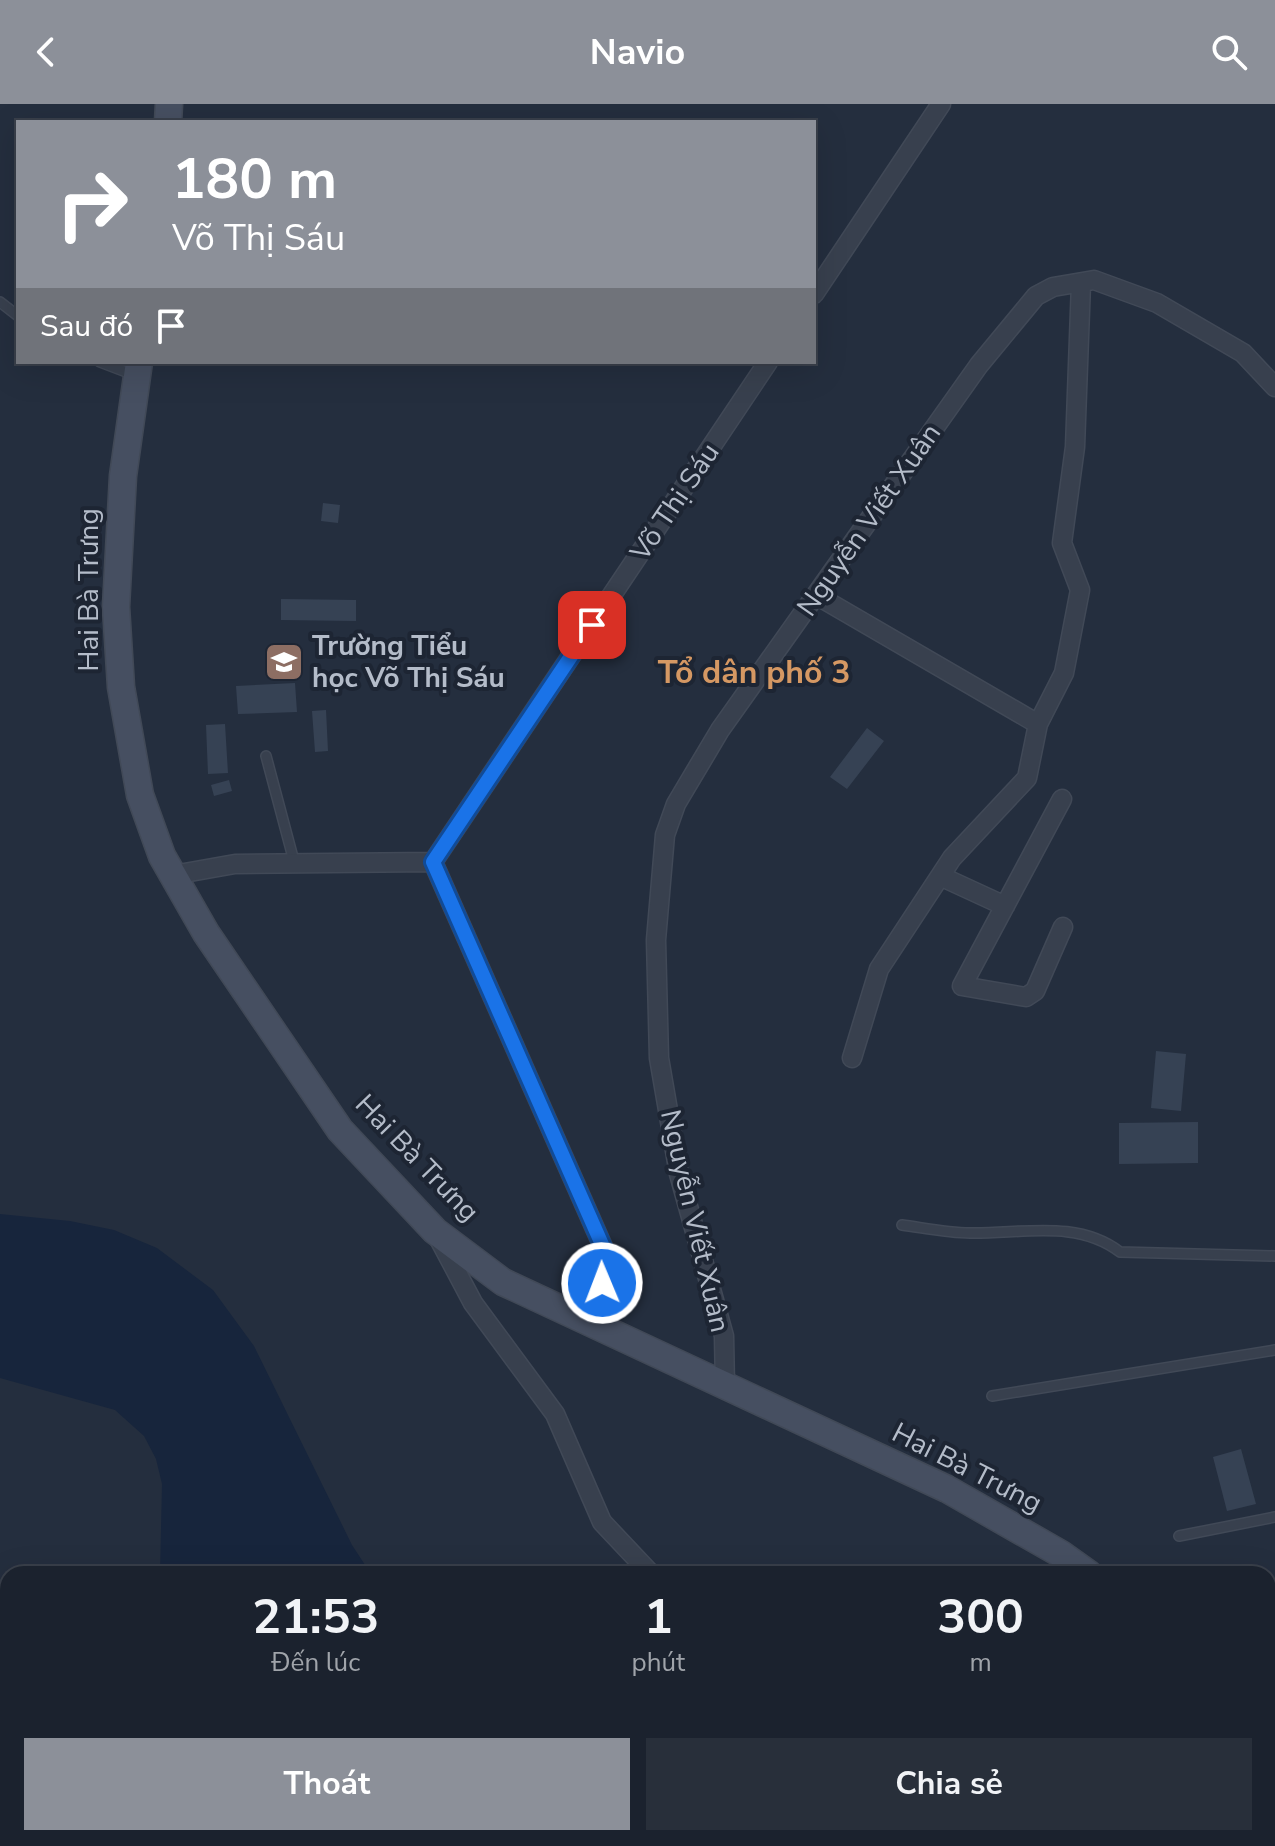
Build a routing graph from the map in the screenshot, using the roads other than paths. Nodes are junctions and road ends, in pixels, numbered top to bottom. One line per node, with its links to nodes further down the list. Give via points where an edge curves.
1 (941, 104): 3 (street)
2 (1081, 283): 9 (street, Nguyễn Viết Xuân, via 1094,280 1193,322 1243,353); 10 (street, Nguyễn Viết Xuân, via 1036,296 979,365); 11 (street, via 1075,447 1062,543 1080,590 1064,673)
3 (816, 291)
4 (0, 302): 5 (lane)
5 (16, 314)
6 (111, 364): 8 (lane)
7 (767, 364): 14 (street, Võ Thị Sáu)
8 (138, 369): 16 (street, Hai Bà Trưng, via 119,516 117,645 140,795)
9 (1275, 387)
10 (816, 595): 11 (street); 26 (street, Nguyễn Viết Xuân, via 720,730 676,804 665,835 660,876 655,995 659,1058 679,1174 724,1336)
11 (1038, 724): 17 (street, via 1027,778)
12 (266, 756): 15 (lane)
13 (1062, 799): 18 (street)
14 (433, 862): 15 (street); 24 (street, via 604,1249)
15 (295, 865): 16 (street, via 235,864)
16 (173, 875): 22 (street, Hai Bà Trưng, via 206,933 340,1130)
17 (940, 876): 18 (street); 20 (street, via 879,969)
18 (1005, 906): 19 (street, via 962,986 1026,997 1035,991)
19 (1063, 927)
20 (852, 1058)
21 (902, 1225): 23 (lane, via 967,1233 1078,1231 1101,1237 1120,1252)
22 (435, 1231): 24 (street, Hai Bà Trưng, via 503,1282); 30 (street, via 473,1303 561,1425 602,1522)
23 (1275, 1256)
24 (595, 1327): 26 (street, Hai Bà Trưng)
25 (1275, 1350): 27 (lane)
26 (725, 1387): 31 (street, Hai Bà Trưng, via 947,1489)
27 (992, 1396)
28 (1275, 1517): 29 (lane)
29 (1179, 1536)
30 (643, 1566)
31 (1078, 1566)

